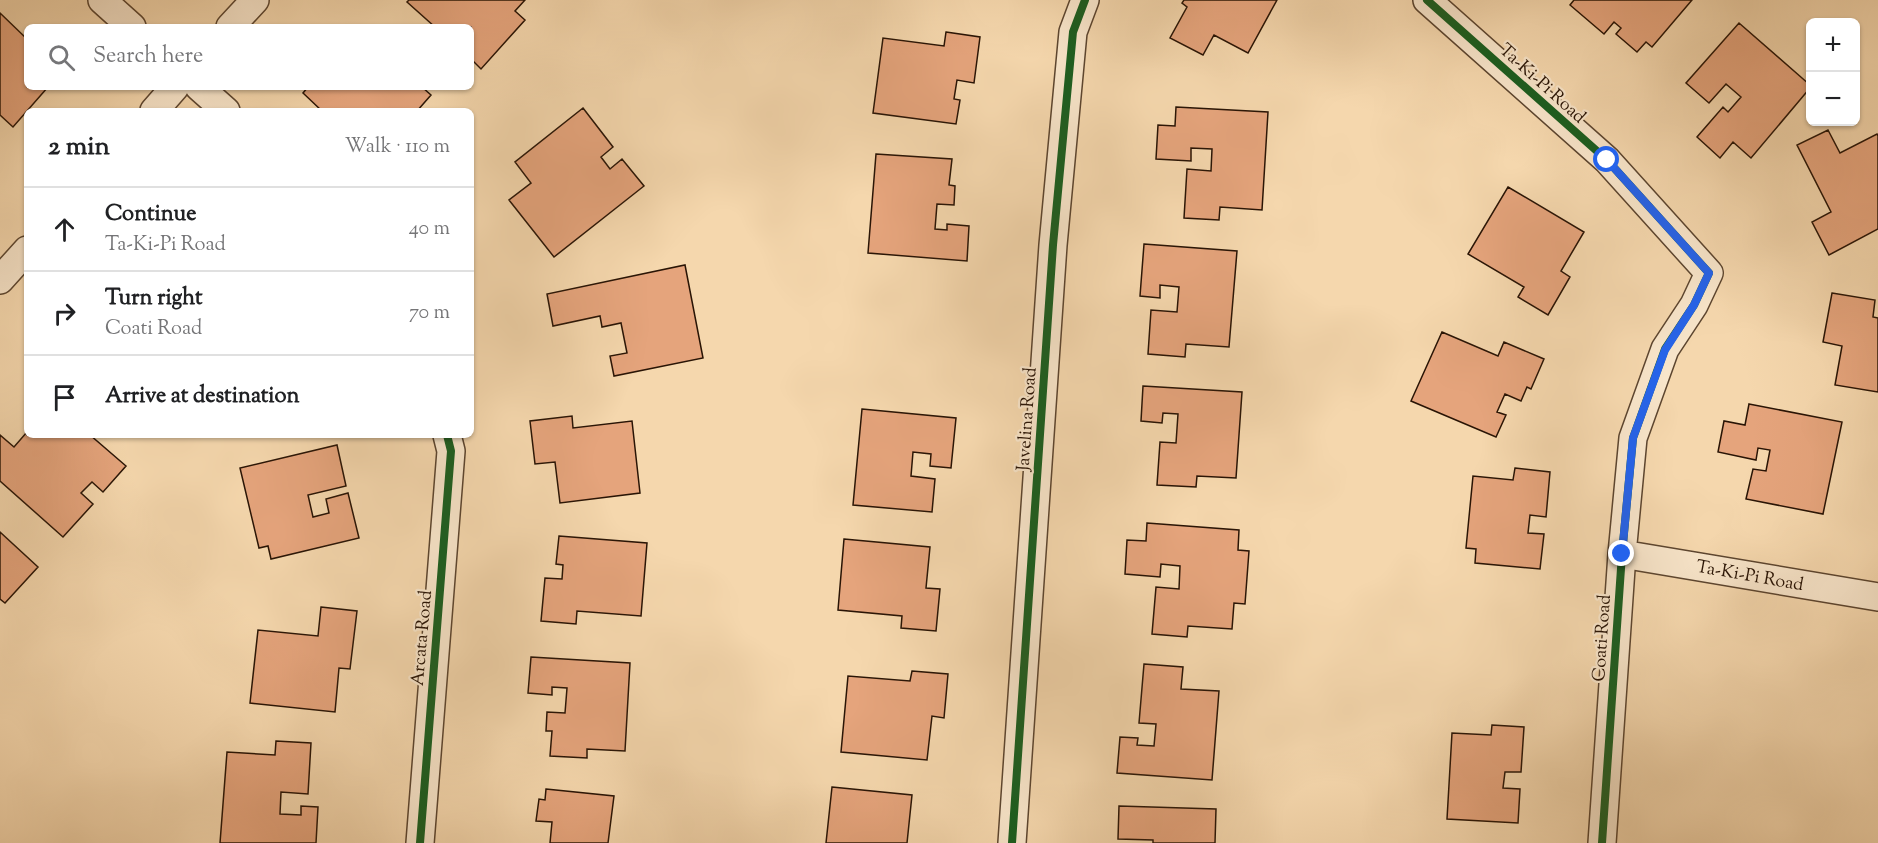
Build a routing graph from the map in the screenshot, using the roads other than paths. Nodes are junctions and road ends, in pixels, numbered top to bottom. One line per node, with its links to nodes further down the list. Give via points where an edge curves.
1 (102, 0): 5 (street)
2 (255, 0): 6 (street)
3 (1085, 0): 18 (street, Javelina Road, via 1073,32 1053,245)
4 (1427, 0): 12 (street, Ta-Ki-Pi Road, via 1607,160)
5 (129, 24)
6 (233, 24)
7 (173, 90): 9 (street)
8 (202, 90): 10 (street)
9 (157, 108)
10 (223, 108)
11 (24, 253): 13 (street)
12 (1709, 273): 15 (street, Coati Road, via 1665,350 1633,438)
13 (0, 280)
14 (448, 438): 17 (street, Arcata Road, via 451,451)
15 (1622, 554): 16 (street, Ta-Ki-Pi Road); 19 (street, Coati Road)
16 (1878, 597)
17 (420, 843)
18 (1012, 843)
19 (1602, 843)

